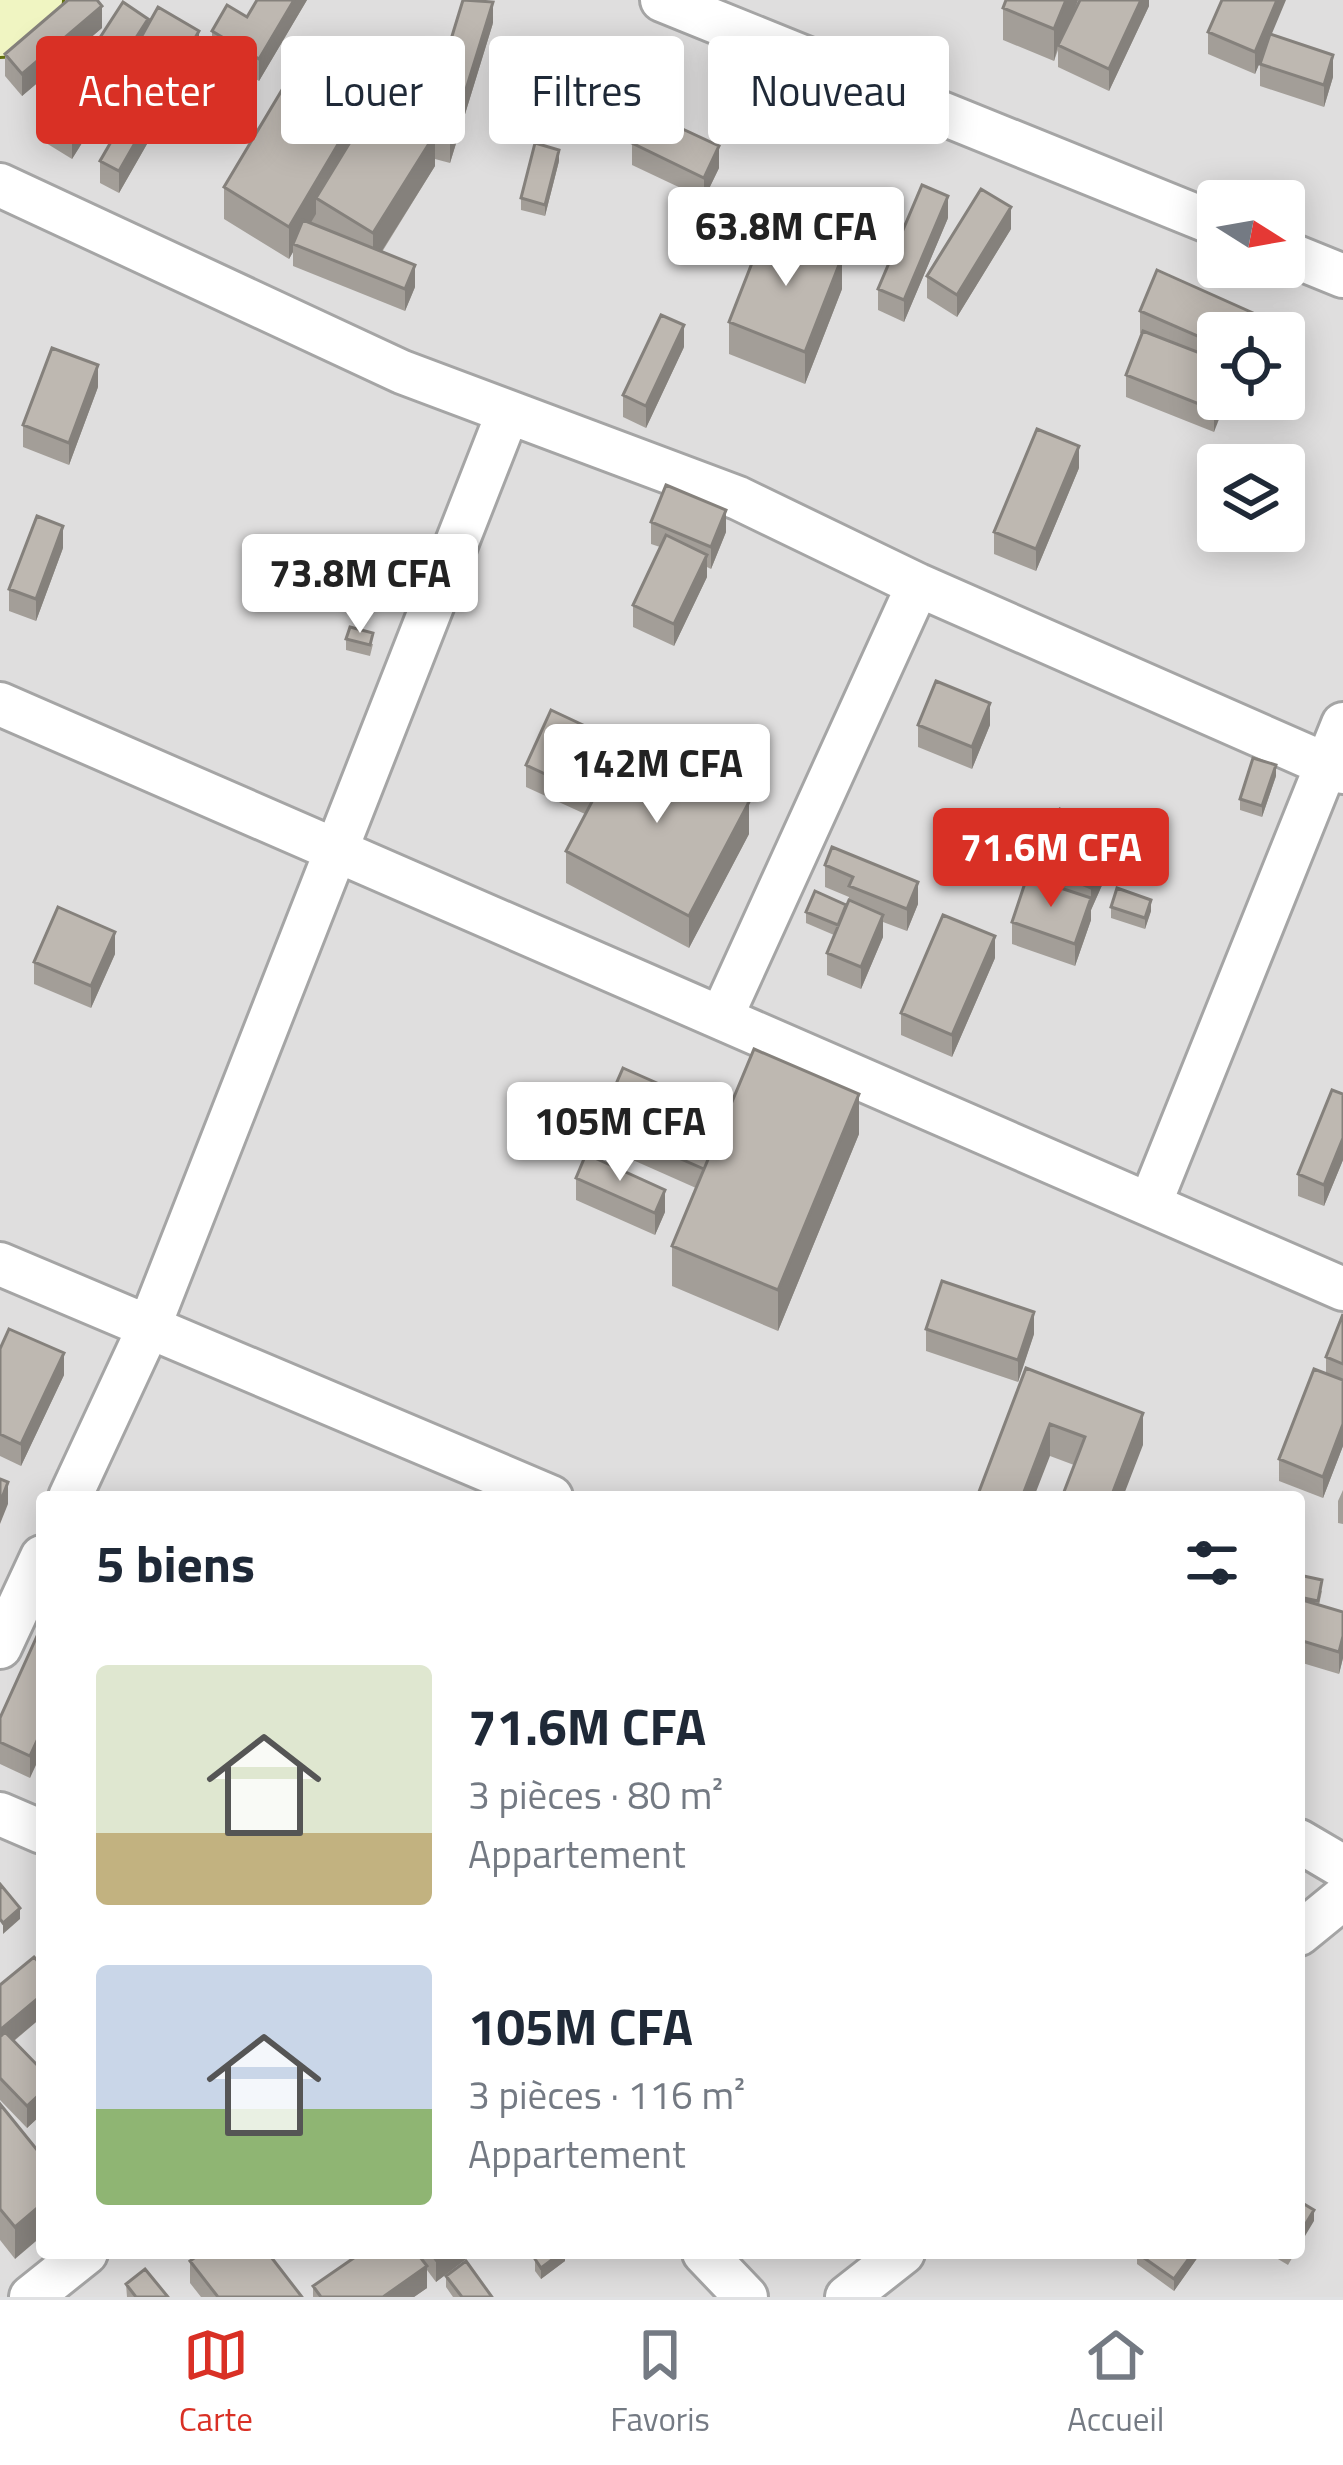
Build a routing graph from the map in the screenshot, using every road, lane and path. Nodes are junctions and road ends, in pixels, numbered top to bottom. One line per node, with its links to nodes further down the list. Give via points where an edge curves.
1 (32, 0): 3 (street)
2 (662, 0): 5 (street)
3 (0, 26)
4 (0, 185): 8 (street)
5 (1197, 217)
6 (1305, 261): 7 (street)
7 (1343, 276)
8 (507, 415): 9 (street, via 738,498); 13 (street)
9 (918, 584): 12 (street); 14 (street)
10 (0, 704): 13 (street)
11 (1343, 724): 12 (street)
12 (1334, 769): 15 (street)
13 (338, 852): 14 (street); 18 (street)
14 (721, 1018): 15 (street)
15 (1150, 1204): 17 (street)
16 (0, 1264): 18 (street)
17 (1343, 1289)
18 (149, 1327): 19 (street); 20 (street)
19 (73, 1491)
20 (537, 1491)
21 (36, 1570): 22 (street)
22 (0, 1647)
23 (0, 1814): 24 (street)
24 (36, 1829)
25 (1305, 1845): 26 (street)
26 (1343, 1867)
27 (1343, 1898): 28 (street)
28 (1305, 1929)
29 (78, 2259): 32 (street)
30 (710, 2259): 33 (street)
31 (895, 2259): 34 (street)
32 (31, 2297)
33 (746, 2297)
34 (847, 2297)

